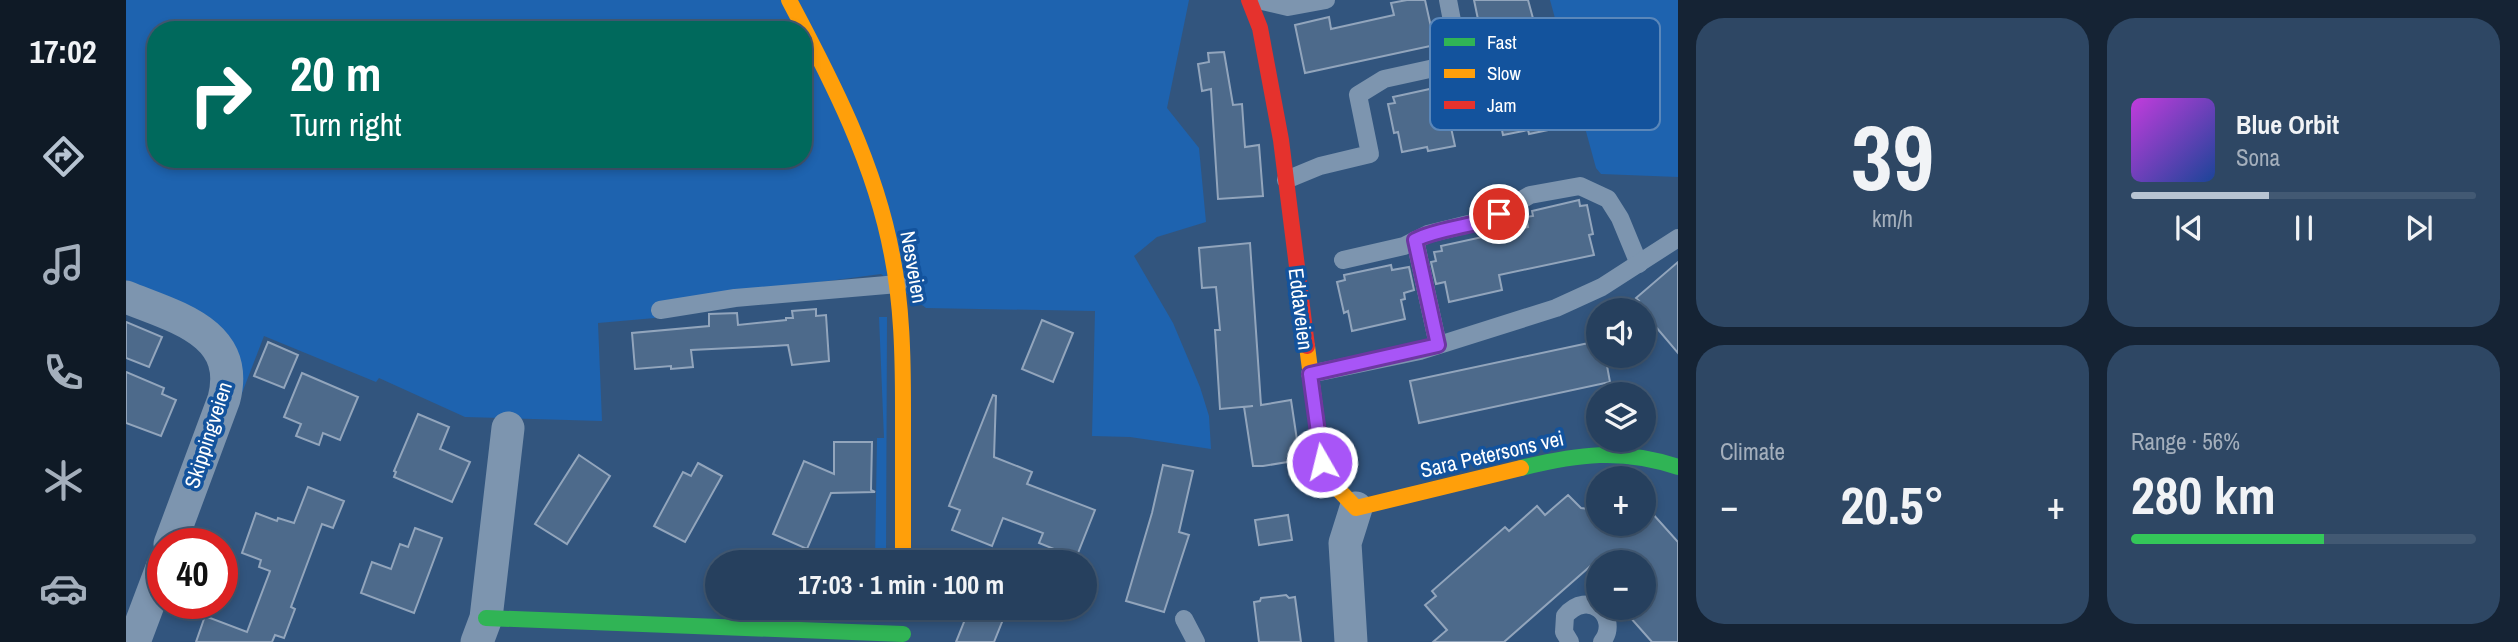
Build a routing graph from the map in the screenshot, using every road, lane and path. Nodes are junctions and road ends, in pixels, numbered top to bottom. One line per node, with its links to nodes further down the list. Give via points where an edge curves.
1 (789, 0): 7 (street, Nesveien)
2 (1249, 0): 10 (street, Eddaveien, via 1262,40)
3 (1258, 0): 4 (lane, via 1288,7)
4 (1325, 0)
5 (1448, 0): 6 (lane)
6 (1452, 18)
7 (800, 21)
8 (812, 43): 15 (street, Nesveien, via 867,163)
9 (1430, 69): 10 (lane, via 1384,79 1358,95 1370,154)
10 (1286, 180): 19 (street, Eddaveien)
11 (1678, 238): 14 (lane)
12 (1415, 240): 13 (lane); 14 (lane, via 1489,219 1530,195 1580,186 1608,199); 18 (lane)
13 (1343, 260)
14 (1639, 264): 18 (lane, via 1556,308)
15 (898, 284): 17 (lane, via 735,298); 24 (street, Nesveien, via 903,339)
16 (126, 297): 23 (street, Skippingveien, via 209,336 227,367 224,399)
17 (660, 310)
18 (1438, 345): 19 (lane)
19 (1310, 374): 22 (street, Eddaveien, via 1322,462 1336,487)
20 (508, 428): 27 (street)
21 (1678, 467): 22 (street, Sara Petersons vei, via 1636,454 1593,453)
22 (1356, 508): 31 (street, via 1345,550)
23 (176, 528)
24 (903, 550)
25 (147, 607): 29 (street)
26 (1184, 620): 30 (lane)
27 (482, 630): 28 (street)
28 (903, 632)
29 (134, 642)
30 (1196, 642)
31 (1351, 642)
32 (1570, 642): 33 (lane, via 1564,632 1566,616 1588,603 1607,620 1608,632)
33 (1602, 642)

